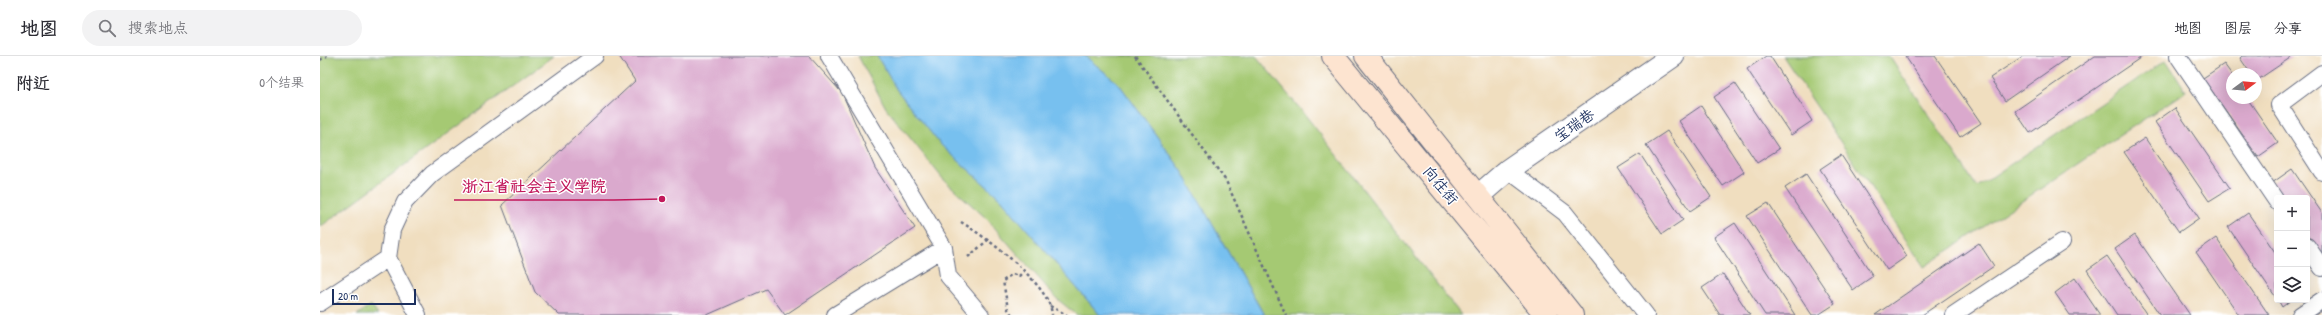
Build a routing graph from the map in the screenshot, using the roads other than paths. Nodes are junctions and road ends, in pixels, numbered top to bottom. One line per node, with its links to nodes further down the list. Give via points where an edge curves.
1 (595, 56): 15 (lane, via 432,174 405,202 392,230)
2 (829, 56): 13 (lane)
3 (1333, 56): 22 (street, 向往街)
4 (1366, 56): 10 (street, 向往街)
5 (1673, 56): 8 (street, 宝瑞巷)
6 (2178, 56): 11 (lane)
7 (2322, 73): 9 (lane, via 2279,105)
8 (1508, 170): 10 (street, 宝瑞巷); 24 (lane, via 1565,213)
9 (2322, 172)
10 (1478, 196): 23 (street, 向往街)
11 (2274, 198)
12 (2062, 242): 25 (lane)
13 (944, 248): 20 (lane); 21 (lane, via 948,276)
14 (2310, 250): 16 (lane)
15 (388, 258): 18 (lane); 19 (lane)
16 (2322, 268)
17 (2322, 300): 26 (lane)
18 (320, 303)
19 (418, 315)
20 (835, 315)
21 (981, 315)
22 (1546, 315)
23 (1572, 315)
24 (1646, 315)
25 (1953, 315)
26 (2300, 315)

